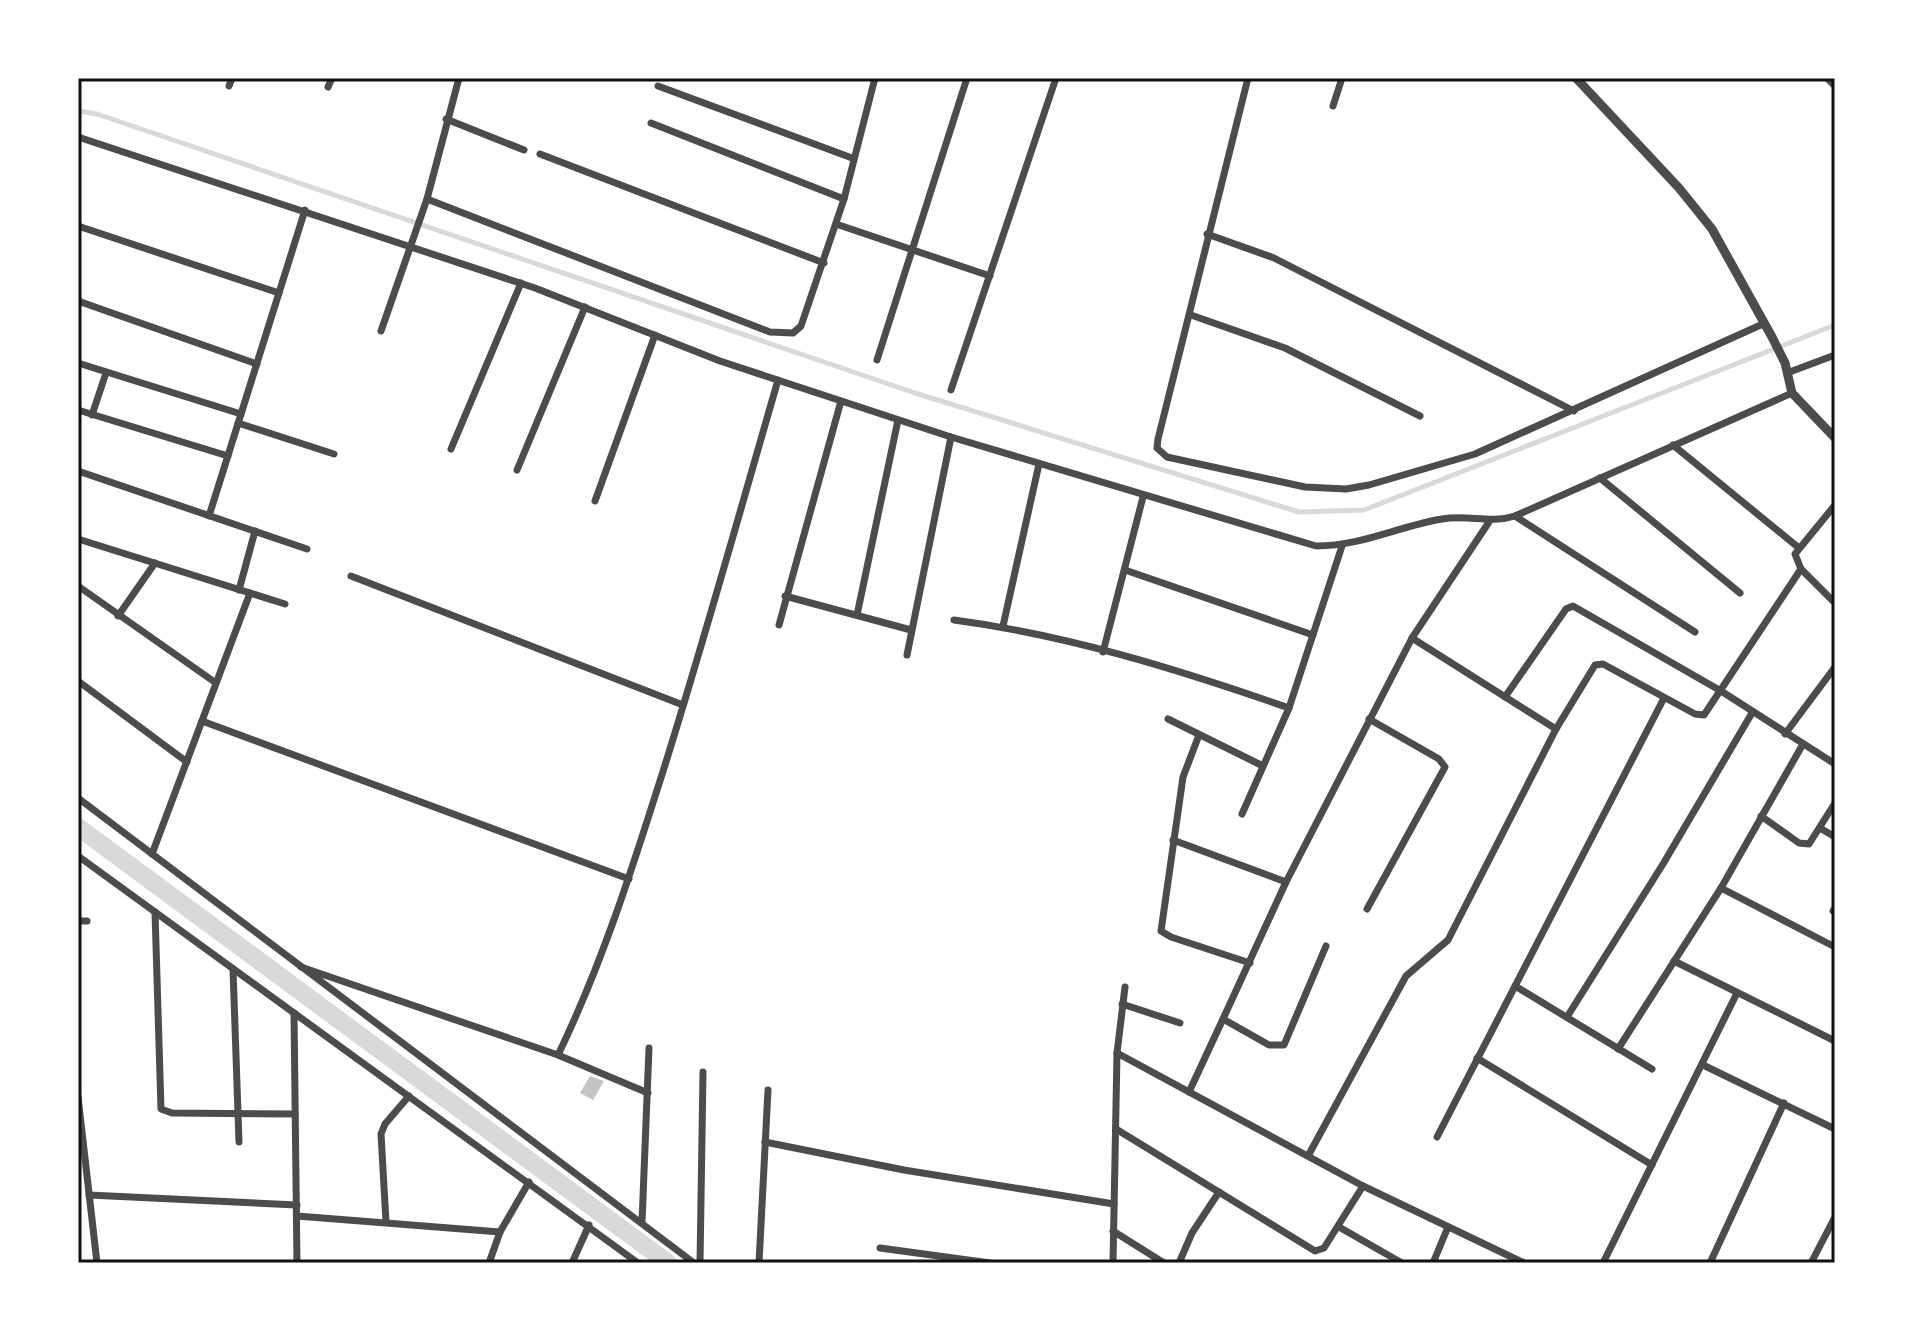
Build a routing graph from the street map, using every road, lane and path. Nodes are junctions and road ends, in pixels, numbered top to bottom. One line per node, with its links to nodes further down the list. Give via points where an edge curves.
1 (459, 78): 13 (street)
2 (862, 78): 9 (street)
3 (967, 78): 26 (street)
4 (1056, 78): 28 (street)
5 (1248, 78): 24 (street)
6 (1342, 78): 12 (street)
7 (1576, 78): 34 (street, via 1712,229)
8 (1827, 78): 11 (street)
9 (874, 80): 18 (street)
10 (658, 86): 18 (street)
11 (1835, 86)
12 (1333, 106)
13 (446, 119): 16 (street); 19 (street)
14 (651, 123): 20 (street)
15 (78, 137): 21 (street)
16 (524, 150)
17 (540, 154): 27 (street)
18 (852, 158): 20 (street)
19 (427, 199): 25 (street); 27 (street, via 780,334 801,326)
20 (844, 199): 22 (street)
21 (305, 210): 25 (street); 30 (street)
22 (836, 224): 26 (street); 27 (street)
23 (78, 226): 30 (street)
24 (1207, 234): 33 (street); 48 (street, via 1274,258)
25 (412, 247): 29 (street); 35 (street)
26 (911, 251): 28 (street); 38 (street)
27 (824, 263)
28 (990, 276): 44 (street)
29 (521, 283): 32 (street); 57 (street)
30 (279, 293): 40 (street)
31 (78, 301): 40 (street)
32 (585, 307): 36 (street); 61 (street)
33 (1191, 315): 48 (street, via 1157,444 1167,457 1305,487 1346,489 1475,454); 51 (street, via 1285,348)
34 (1765, 323): 41 (street); 48 (street)
35 (381, 331)
36 (655, 335): 43 (street); 65 (street)
37 (1835, 355): 41 (street)
38 (877, 360)
39 (78, 363): 42 (street)
40 (257, 364): 49 (street)
41 (1786, 368): 45 (street)
42 (106, 373): 49 (street); 50 (street)
43 (778, 380): 46 (street); 103 (street)
44 (951, 390)
45 (1792, 393): 55 (street); 56 (street)
46 (841, 401): 52 (street); 83 (street)
47 (78, 410): 50 (street)
48 (1574, 411)
49 (241, 414): 53 (street)
50 (92, 415): 59 (street)
51 (1420, 416)
52 (898, 420): 54 (street); 86 (street)
53 (238, 423): 58 (street); 59 (street)
54 (951, 437): 60 (street); 91 (street)
55 (1835, 438)
56 (1673, 445): 63 (street); 73 (street)
57 (451, 449)
58 (334, 454)
59 (228, 456): 67 (street)
60 (1039, 464): 64 (street); 90 (street)
61 (517, 470)
62 (78, 471): 67 (street)
63 (1600, 478): 68 (street); 82 (street)
64 (1143, 497): 72 (street, via 1298,543); 77 (street)
65 (595, 501)
66 (1835, 505): 73 (street)
67 (209, 516): 70 (street)
68 (1515, 516): 69 (street); 92 (street)
69 (1489, 522): 72 (street, via 1439,519); 94 (street)
70 (255, 531): 74 (street); 79 (street)
71 (78, 539): 75 (street)
72 (1342, 546): 93 (street)
73 (1799, 548): 76 (street, via 1795,558)
74 (307, 549)
75 (155, 563): 79 (street); 87 (street)
76 (1801, 569): 84 (street); 100 (street)
77 (1125, 570): 93 (street); 95 (street)
78 (351, 576): 103 (street)
79 (239, 590): 81 (street)
80 (80, 591): 87 (street)
81 (250, 593): 85 (street); 99 (street)
82 (1740, 593)
83 (785, 596): 86 (street); 89 (street)
84 (1835, 603)
85 (285, 604)
86 (857, 615): 91 (street)
87 (118, 616): 99 (street)
88 (954, 620): 90 (street)
89 (779, 625)
90 (1003, 626): 95 (street)
91 (911, 630): 96 (street)
92 (1695, 632)
93 (1313, 635): 104 (street)
94 (1412, 638): 101 (street); 107 (street)
95 (1103, 652): 104 (street, via 1174,668)
96 (907, 655)
97 (1835, 667): 110 (street)
98 (78, 681): 113 (street)
99 (216, 683): 108 (street)
100 (1721, 691): 101 (street, via 1573,606); 102 (street, via 1709,711 1699,715); 105 (street)
101 (1505, 697): 109 (street)
102 (1664, 698): 109 (street, via 1598,663); 138 (street)
103 (683, 705): 125 (street)
104 (1289, 708): 115 (street)
105 (1752, 713): 110 (street); 143 (street)
106 (1168, 719): 111 (street)
107 (1369, 719): 126 (street); 128 (street, via 1445,767)
108 (202, 721): 113 (street); 125 (street)
109 (1556, 729): 168 (street, via 1448,940 1406,976)
110 (1785, 734): 112 (street)
111 (1199, 735): 115 (street); 122 (street, via 1183,777)
112 (1803, 744): 114 (street); 119 (street)
113 (187, 762): 123 (street)
114 (1835, 764)
115 (1263, 766): 118 (street)
116 (78, 798): 123 (street)
117 (1835, 803): 120 (street)
118 (1242, 814)
119 (1761, 816): 120 (street, via 1804,844); 127 (street)
120 (1820, 828): 121 (street)
121 (1835, 837)
122 (1173, 840): 126 (street); 135 (street, via 1161,931)
123 (152, 854): 136 (street)
124 (78, 856): 129 (street)
125 (629, 879): 150 (street)
126 (1286, 882): 135 (street)
127 (1721, 888): 133 (street); 134 (street)
128 (1367, 909)
129 (155, 912): 137 (street); 161 (street, via 159,1105 172,1113)
130 (78, 921): 131 (street)
131 (87, 921)
132 (1326, 946): 144 (street, via 1284,1045 1269,1045)
133 (1835, 947)
134 (1674, 961): 140 (street); 148 (street)
135 (1250, 963): 144 (street)
136 (295, 965): 150 (street); 179 (street)
137 (233, 969): 142 (street); 161 (street)
138 (1515, 986): 143 (street); 151 (street)
139 (1125, 987): 141 (street)
140 (1737, 993): 146 (street); 152 (street)
141 (1122, 1004): 145 (street); 149 (street)
142 (294, 1013): 158 (street); 162 (street)
143 (1567, 1017): 148 (street)
144 (1223, 1019): 156 (street)
145 (1180, 1023)
146 (1835, 1041)
147 (649, 1048): 157 (street)
148 (1618, 1049): 153 (street)
149 (1117, 1053): 156 (street); 163 (street)
150 (558, 1055): 157 (street)
151 (1477, 1058): 165 (street); 169 (street)
152 (1703, 1065): 160 (street); 169 (street)
153 (1652, 1069)
154 (703, 1072): 192 (street)
155 (768, 1090): 167 (street)
156 (1189, 1092): 168 (street)
157 (648, 1093): 179 (street)
158 (409, 1096): 170 (street); 178 (street, via 381,1134)
159 (78, 1097): 173 (street)
160 (1784, 1103): 164 (street); 202 (street)
161 (238, 1114): 162 (street); 166 (street)
162 (295, 1114): 175 (street)
163 (1116, 1129): 172 (street); 174 (street)
164 (1835, 1129)
165 (1437, 1137)
166 (239, 1142)
167 (765, 1142): 174 (street); 193 (street)
168 (1308, 1156): 171 (street)
169 (1652, 1165): 186 (street)
170 (529, 1182): 180 (street); 184 (street)
171 (1363, 1186): 181 (street); 182 (street)
172 (1219, 1192): 181 (street, via 1315,1251 1324,1248); 197 (street)
173 (89, 1195): 175 (street); 187 (street)
174 (1114, 1204): 183 (street)
175 (297, 1205): 176 (street)
176 (297, 1216): 178 (street); 188 (street)
177 (1835, 1217): 203 (street)
178 (386, 1222): 184 (street)
179 (642, 1222): 192 (street)
180 (589, 1225): 190 (street); 191 (street)
181 (1339, 1227): 198 (street)
182 (1448, 1227): 199 (street); 200 (street)
183 (1113, 1231): 195 (street); 196 (street)
184 (500, 1232): 189 (street)
185 (880, 1248): 194 (street)
186 (1604, 1261): 201 (street)
187 (97, 1263)
188 (297, 1263)
189 (489, 1263)
190 (572, 1263)
191 (638, 1263)
192 (697, 1263)
193 (759, 1263)
194 (990, 1263)
195 (1113, 1263)
196 (1164, 1263)
197 (1179, 1263)
198 (1402, 1263)
199 (1433, 1263)
200 (1524, 1263)
201 (1614, 1263)
202 (1710, 1263)
203 (1811, 1263)

